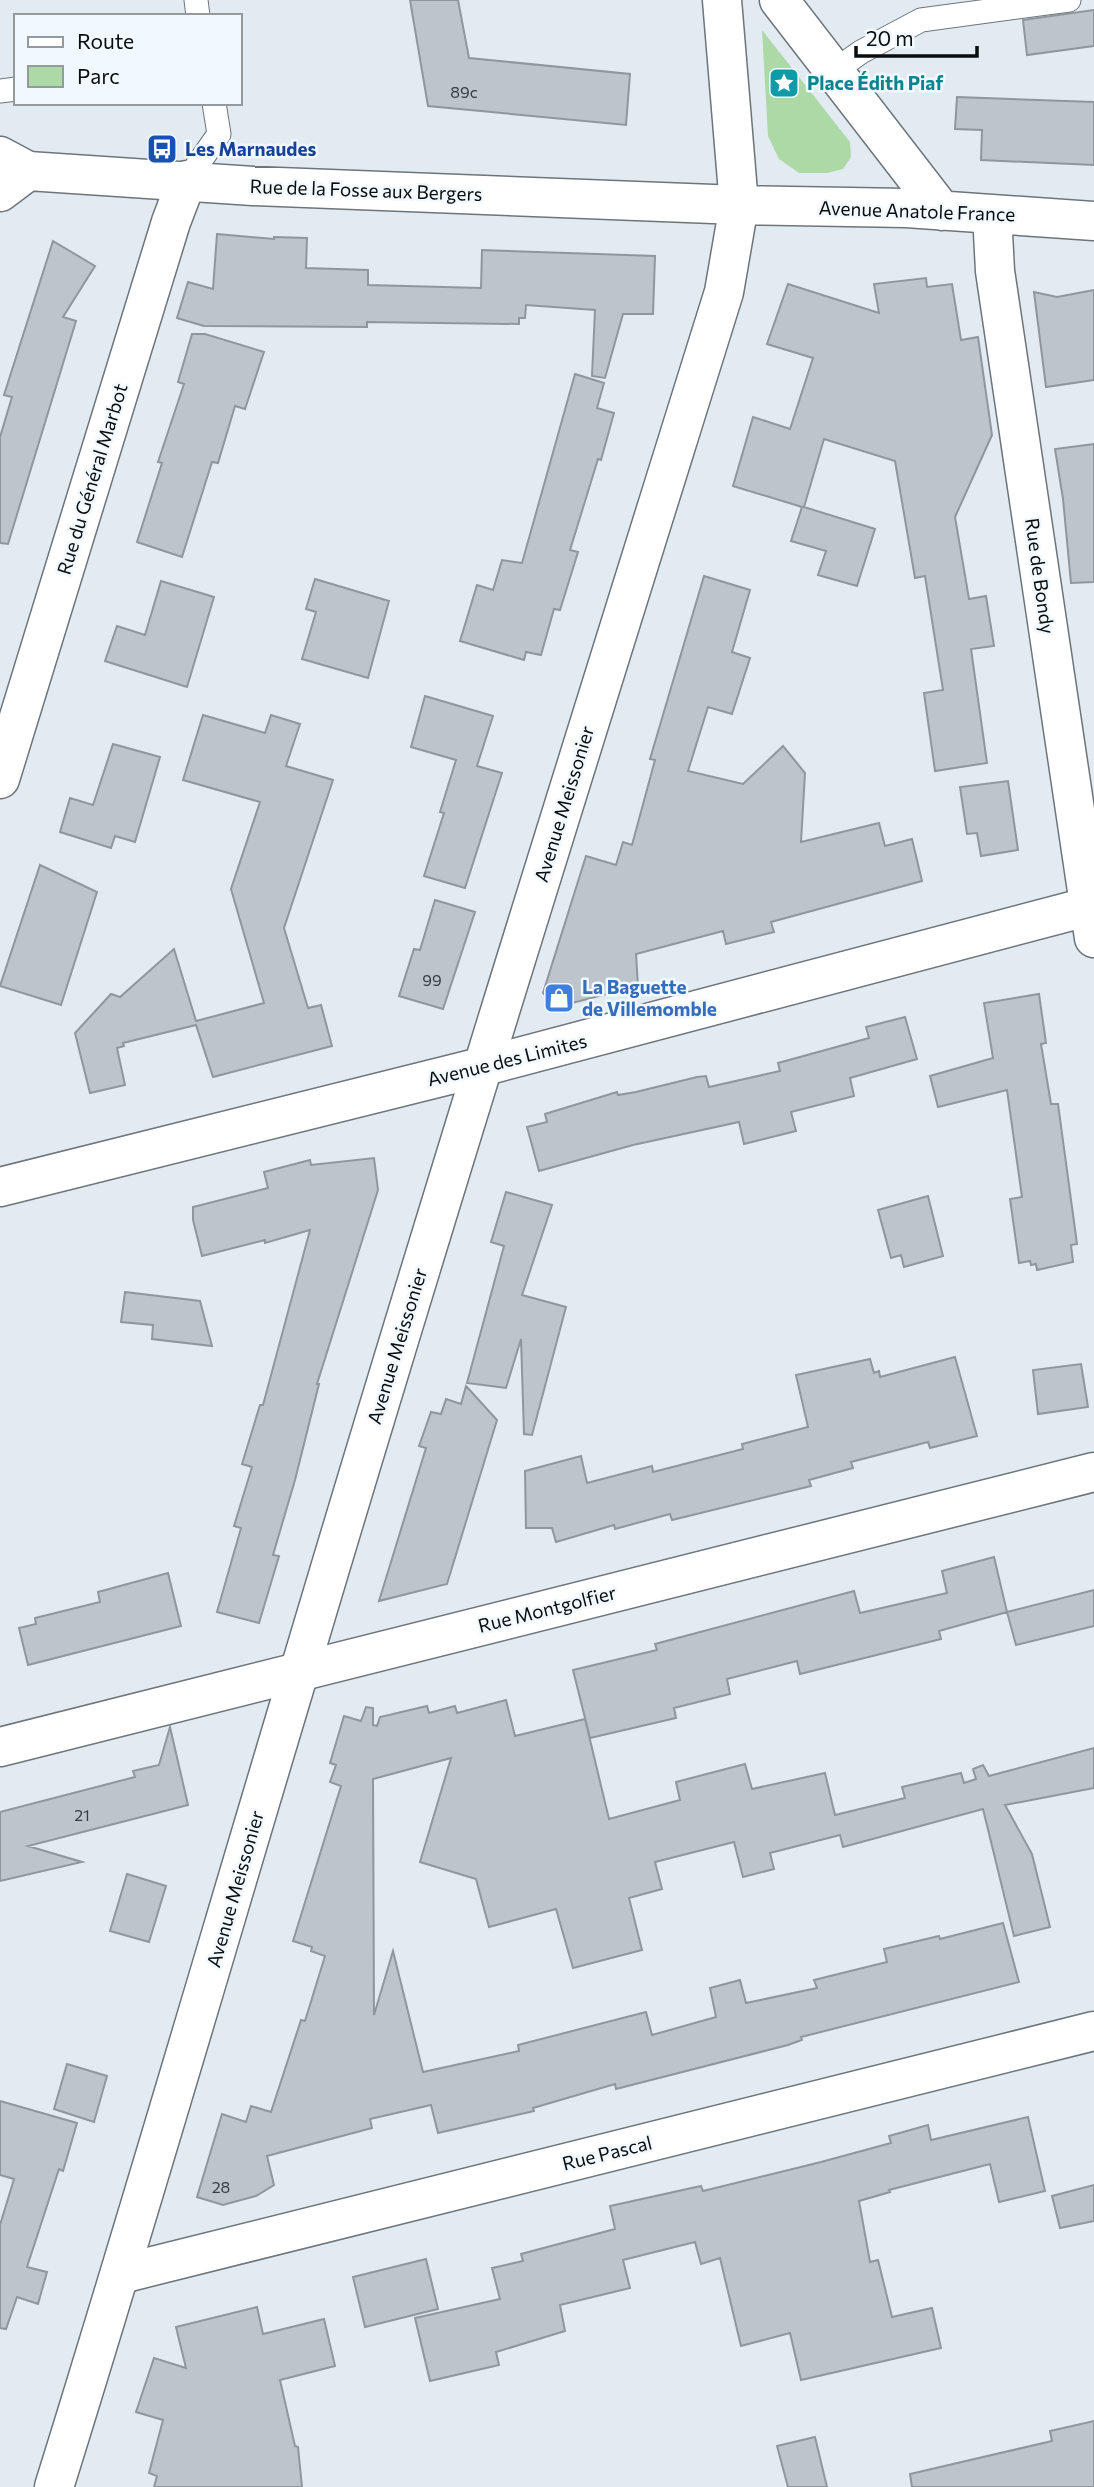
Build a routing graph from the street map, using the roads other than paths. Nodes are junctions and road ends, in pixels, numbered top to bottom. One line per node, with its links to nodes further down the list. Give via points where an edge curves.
1 (722, 0): 8 (street, Avenue Meissonier)
2 (779, 0): 4 (street)
3 (1069, 0): 4 (lane, via 921,20)
4 (834, 71): 9 (street)
5 (214, 105): 7 (lane, via 219,134)
6 (9, 173): 7 (street, Rue de la Fosse aux Bergers)
7 (187, 180): 8 (street, Rue de la Fosse aux Bergers); 12 (street, Rue du Général Marbot)
8 (739, 205): 9 (street, Avenue Anatole France); 14 (street, Avenue Meissonier, via 724,292)
9 (942, 211): 10 (street, Avenue Anatole France)
10 (992, 214): 11 (street, Avenue Anatole France); 13 (street, Rue de Bondy, via 995,271)
11 (1094, 221)
12 (0, 779)
13 (1093, 917): 14 (street, Avenue des Limites)
14 (481, 1068): 15 (street, Avenue des Limites); 17 (street, Avenue Meissonier)
15 (0, 1187)
16 (1094, 1472): 17 (street, Rue Montgolfier)
17 (299, 1672): 18 (street, Rue Montgolfier); 20 (street, Avenue Meissonier)
18 (0, 1747)
19 (1094, 2031): 20 (street, Rue Pascal)
20 (121, 2274): 21 (street, Avenue Meissonier)
21 (54, 2487)

